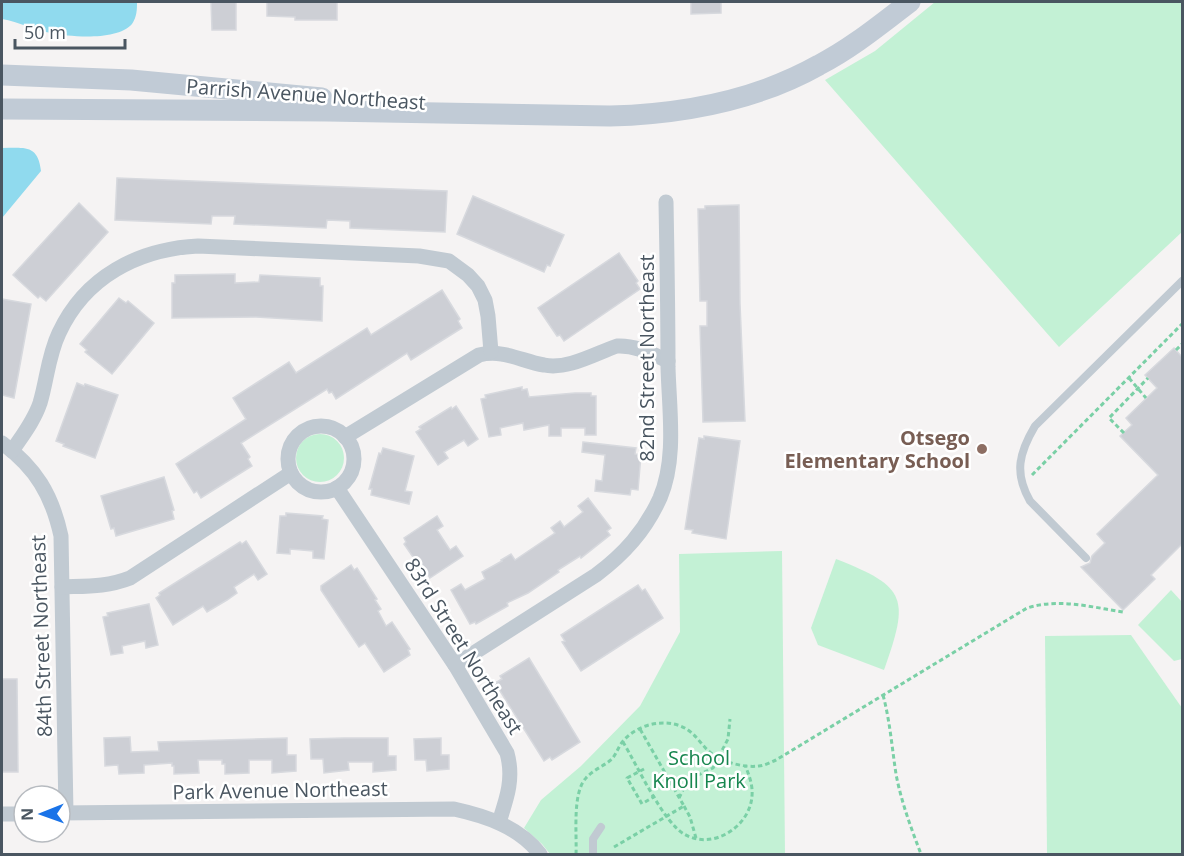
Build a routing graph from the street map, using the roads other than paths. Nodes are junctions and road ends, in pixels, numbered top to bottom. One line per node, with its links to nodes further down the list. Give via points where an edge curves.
1 (910, 2): 4 (main road, Parrish Avenue Northeast, via 820,65 780,84 696,108)
2 (2, 75): 4 (main road, Parrish Avenue Northeast, via 131,80 306,97)
3 (2, 109): 4 (main road, Parrish Avenue Northeast)
4 (610, 116)
5 (666, 202): 8 (street, 82nd Street Northeast)
6 (1182, 281): 13 (lane, via 1035,426 1021,452 1020,479 1030,501)
7 (491, 352): 8 (street, via 545,366 572,362 624,345); 9 (street, via 479,355); 10 (street, via 488,316 478,286 448,261 295,250 198,246 167,249 145,254 107,273 73,309 51,353 34,416)
8 (668, 361): 15 (street, 82nd Street Northeast, via 671,447 666,477 656,505 632,544 596,575)
9 (345, 437): 11 (street, via 321,426 300,433 289,451); 12 (street, via 354,462)
10 (7, 447): 14 (street, 84th Street Northeast, via 34,472 56,511)
11 (291, 473): 12 (street, via 306,489 327,492); 14 (street, via 130,578 100,586)
12 (337, 488): 15 (street, 83rd Street Northeast)
13 (1086, 558)
14 (62, 586): 16 (street, 84th Street Northeast)
15 (455, 665): 18 (street, 83rd Street Northeast, via 507,753 511,767 511,782)
16 (63, 784)
17 (72, 813): 18 (street, Park Avenue Northeast, via 454,809)
18 (498, 822): 20 (street)
19 (601, 827): 21 (lane, via 593,839)
20 (540, 855)
21 (593, 855)

